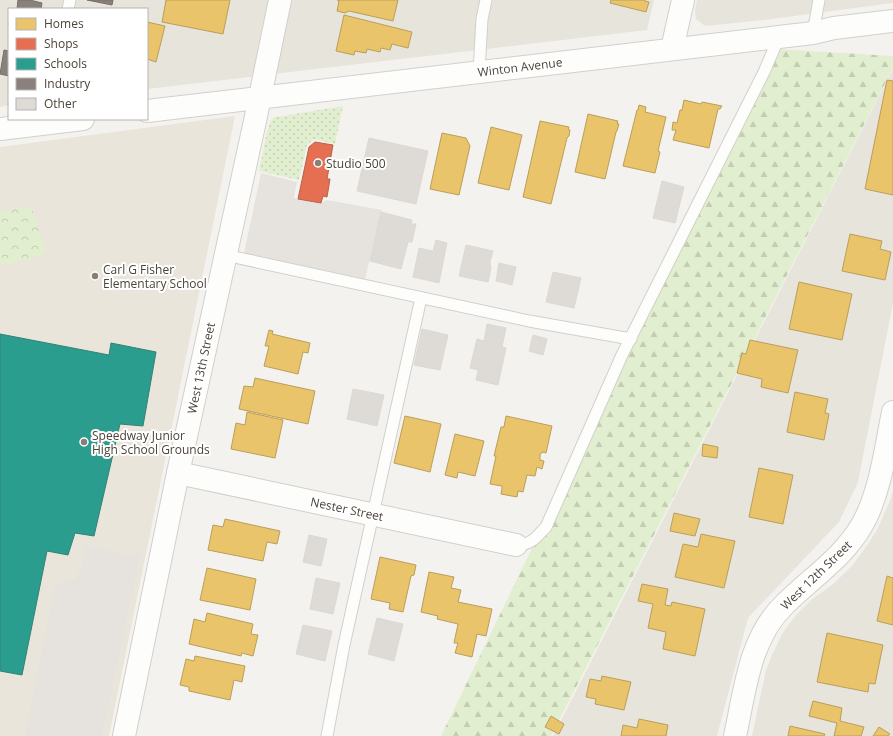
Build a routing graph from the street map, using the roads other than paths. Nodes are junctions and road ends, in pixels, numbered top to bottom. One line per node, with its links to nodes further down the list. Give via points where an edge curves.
1 (280, 0): 10 (street, West 13th Street)
2 (486, 0): 9 (lane, via 482,19)
3 (683, 0): 8 (street)
4 (819, 0): 6 (lane)
5 (893, 21): 6 (street, Winton Avenue)
6 (813, 33): 7 (street, Winton Avenue)
7 (779, 37): 8 (street, Winton Avenue); 17 (lane)
8 (672, 49): 9 (street, Winton Avenue)
9 (479, 72): 10 (street, Winton Avenue)
10 (260, 98): 11 (street, Winton Avenue); 15 (street, West 13th Street)
11 (148, 112)
12 (68, 120): 13 (street)
13 (53, 121): 14 (street)
14 (0, 129)
15 (225, 255): 16 (lane); 19 (street, West 13th Street)
16 (421, 298): 17 (lane); 20 (lane)
17 (631, 339): 21 (lane, via 546,527 534,540)
18 (893, 412): 24 (street, West 12th Street, via 882,468 863,524 842,552 783,606 771,621 750,664)
19 (178, 473): 20 (street, Nester Street); 22 (street, West 13th Street)
20 (373, 514): 21 (street, Nester Street); 23 (lane)
21 (516, 545)
22 (124, 736)
23 (327, 736)
24 (735, 736)

